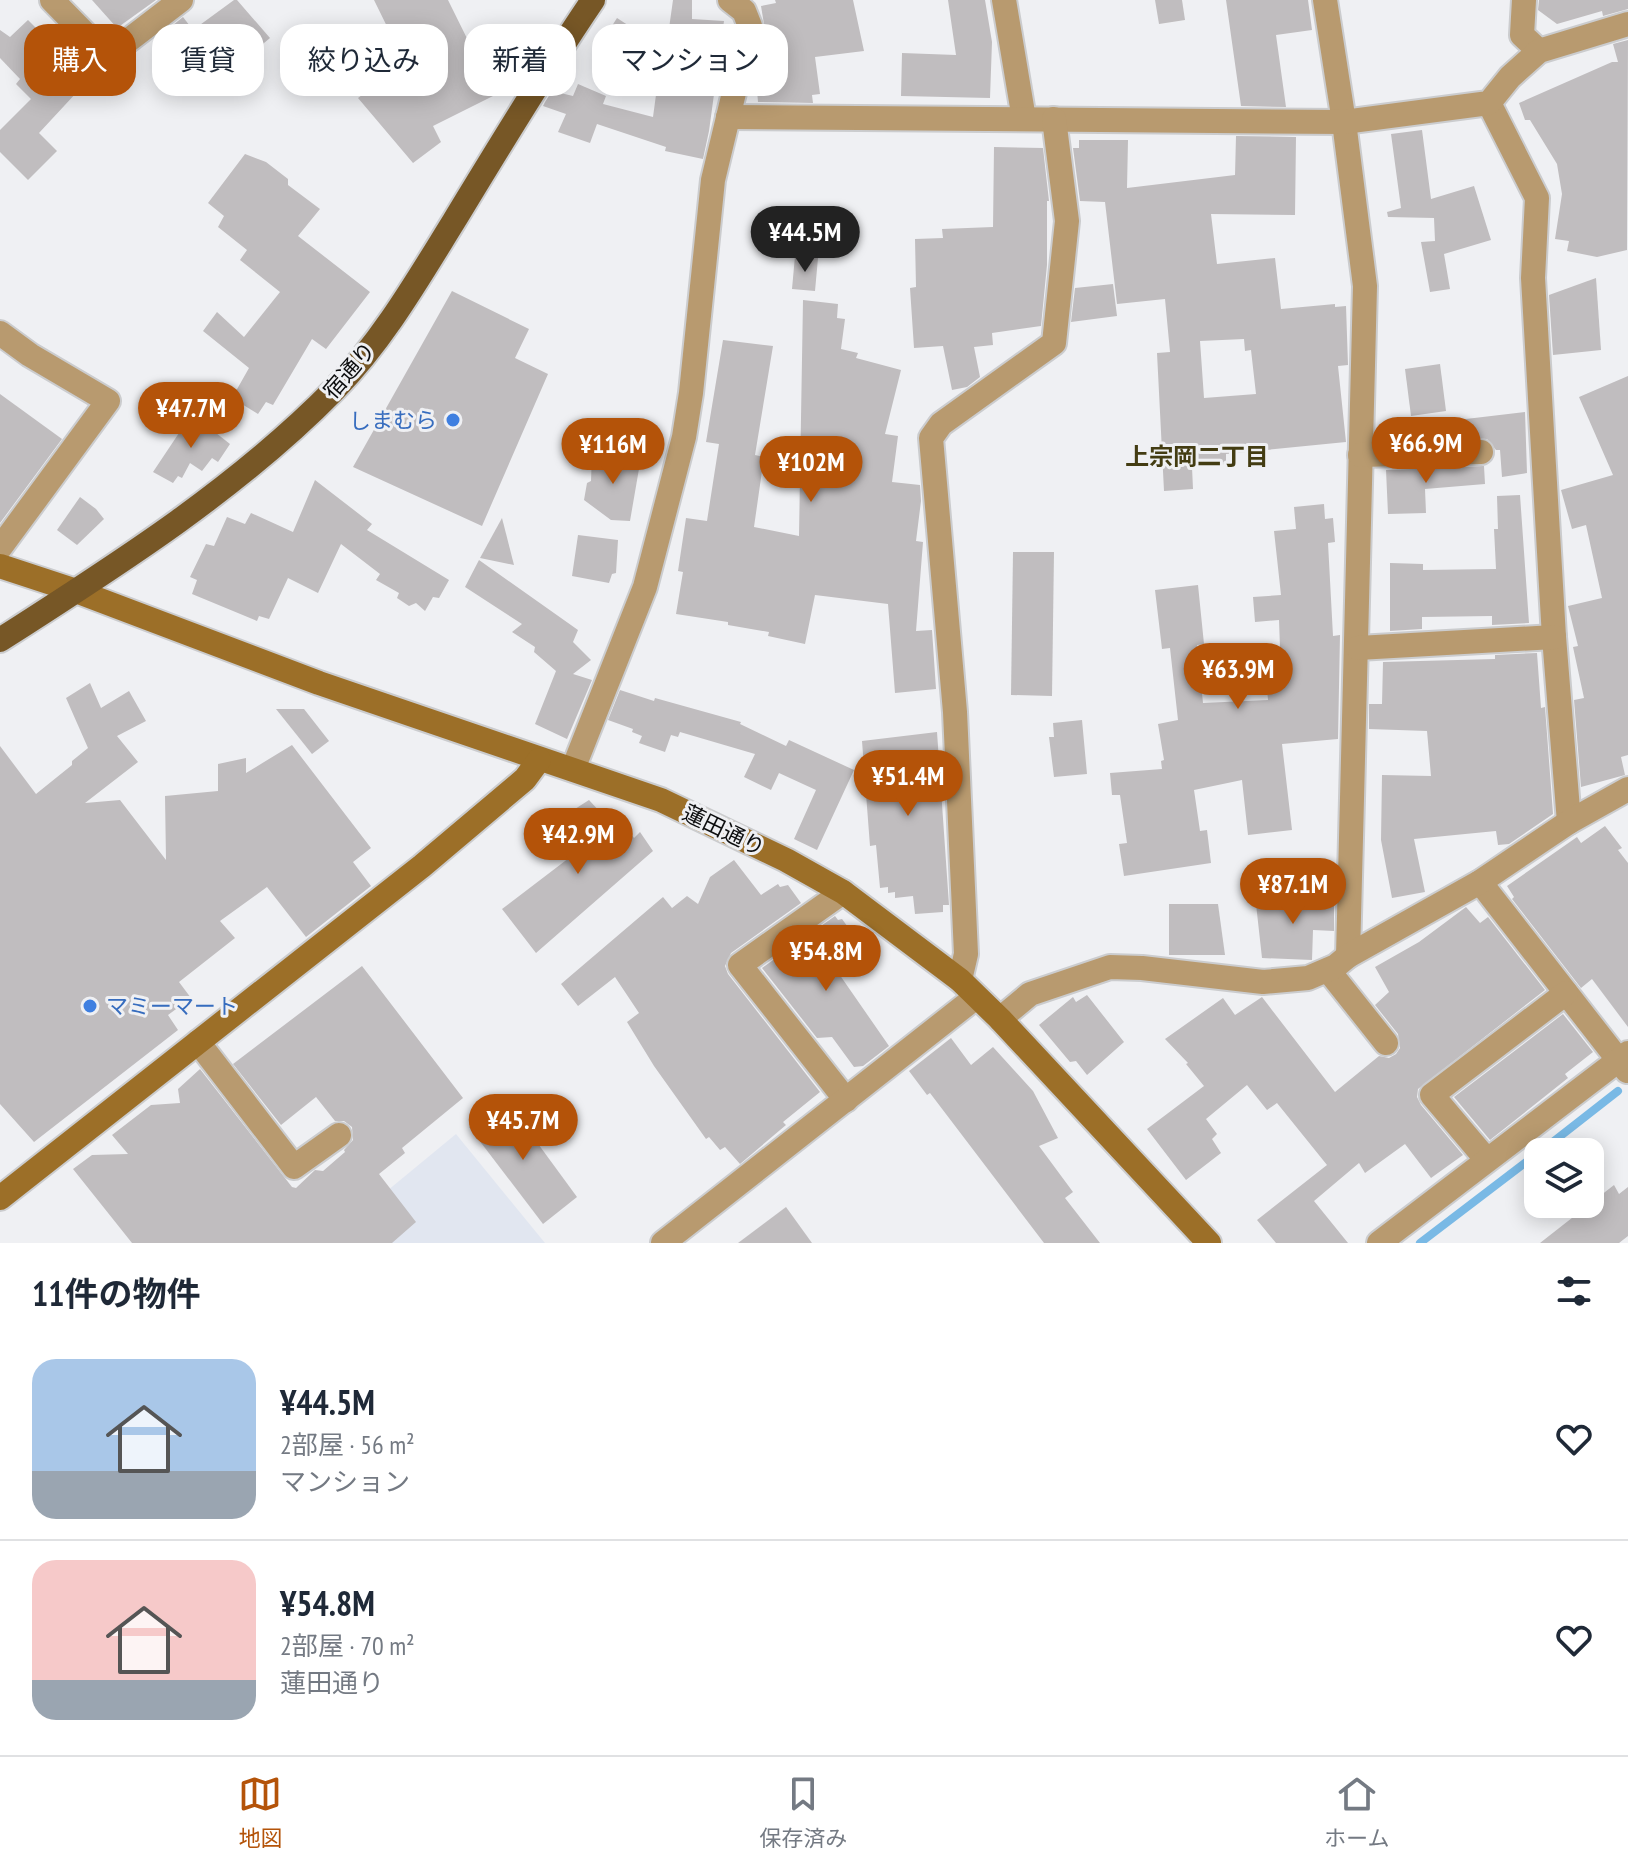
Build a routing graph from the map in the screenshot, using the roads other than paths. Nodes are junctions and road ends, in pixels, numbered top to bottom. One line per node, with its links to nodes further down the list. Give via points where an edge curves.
1 (52, 0): 2 (street, via 95,44 125,43)
2 (181, 0)
3 (593, 0): 20 (main road, 宿通り, via 399,310 336,388 223,489)
4 (730, 0): 11 (street, via 744,11 750,26)
5 (1004, 0): 12 (street)
6 (1325, 0): 14 (street)
7 (1524, 0): 9 (street, via 1522,35)
8 (1628, 24): 9 (street)
9 (1539, 51): 10 (street)
10 (1489, 103): 14 (street); 21 (street, via 1537,198 1533,278)
11 (728, 117): 12 (street); 25 (street, via 713,180 684,437 645,587)
12 (1024, 119): 13 (street)
13 (1054, 119): 14 (street); 31 (street, via 1067,221 1054,343 941,424 931,438 955,712)
14 (1344, 122): 17 (street, via 1365,286)
15 (0, 333): 18 (street, via 108,401)
16 (1481, 452): 17 (street)
17 (1360, 455): 23 (street)
18 (0, 548)
19 (0, 566): 20 (main road, 蓮田通り)
20 (76, 591): 22 (main road, 宿通り); 24 (main road, 蓮田通り)
21 (1554, 637): 23 (street); 27 (street)
22 (0, 640)
23 (1358, 648): 30 (street)
24 (539, 760): 25 (main road, 蓮田通り); 34 (main road, via 525,779 422,866)
25 (573, 769): 29 (main road, 蓮田通り, via 711,822)
26 (1628, 789): 27 (street)
27 (1569, 822): 28 (street)
28 (1480, 882): 30 (street); 32 (street)
29 (843, 892): 31 (main road, 蓮田通り); 37 (street, via 740,965)
30 (1338, 963): 33 (street, via 1308,978 1263,982 1110,967 1030,994); 35 (street)
31 (968, 988): 33 (main road, 蓮田通り); 37 (street)
32 (1566, 993): 36 (street); 39 (street, via 1432,1095)
33 (1000, 1019): 42 (main road, 蓮田通り)
34 (198, 1042): 38 (street, via 294,1167); 40 (main road)
35 (1386, 1043)
36 (1625, 1062): 39 (street)
37 (846, 1100): 41 (street)
38 (339, 1135)
39 (1486, 1159): 43 (street)
40 (0, 1198)
41 (663, 1243)
42 (1209, 1243)
43 (1379, 1243)

